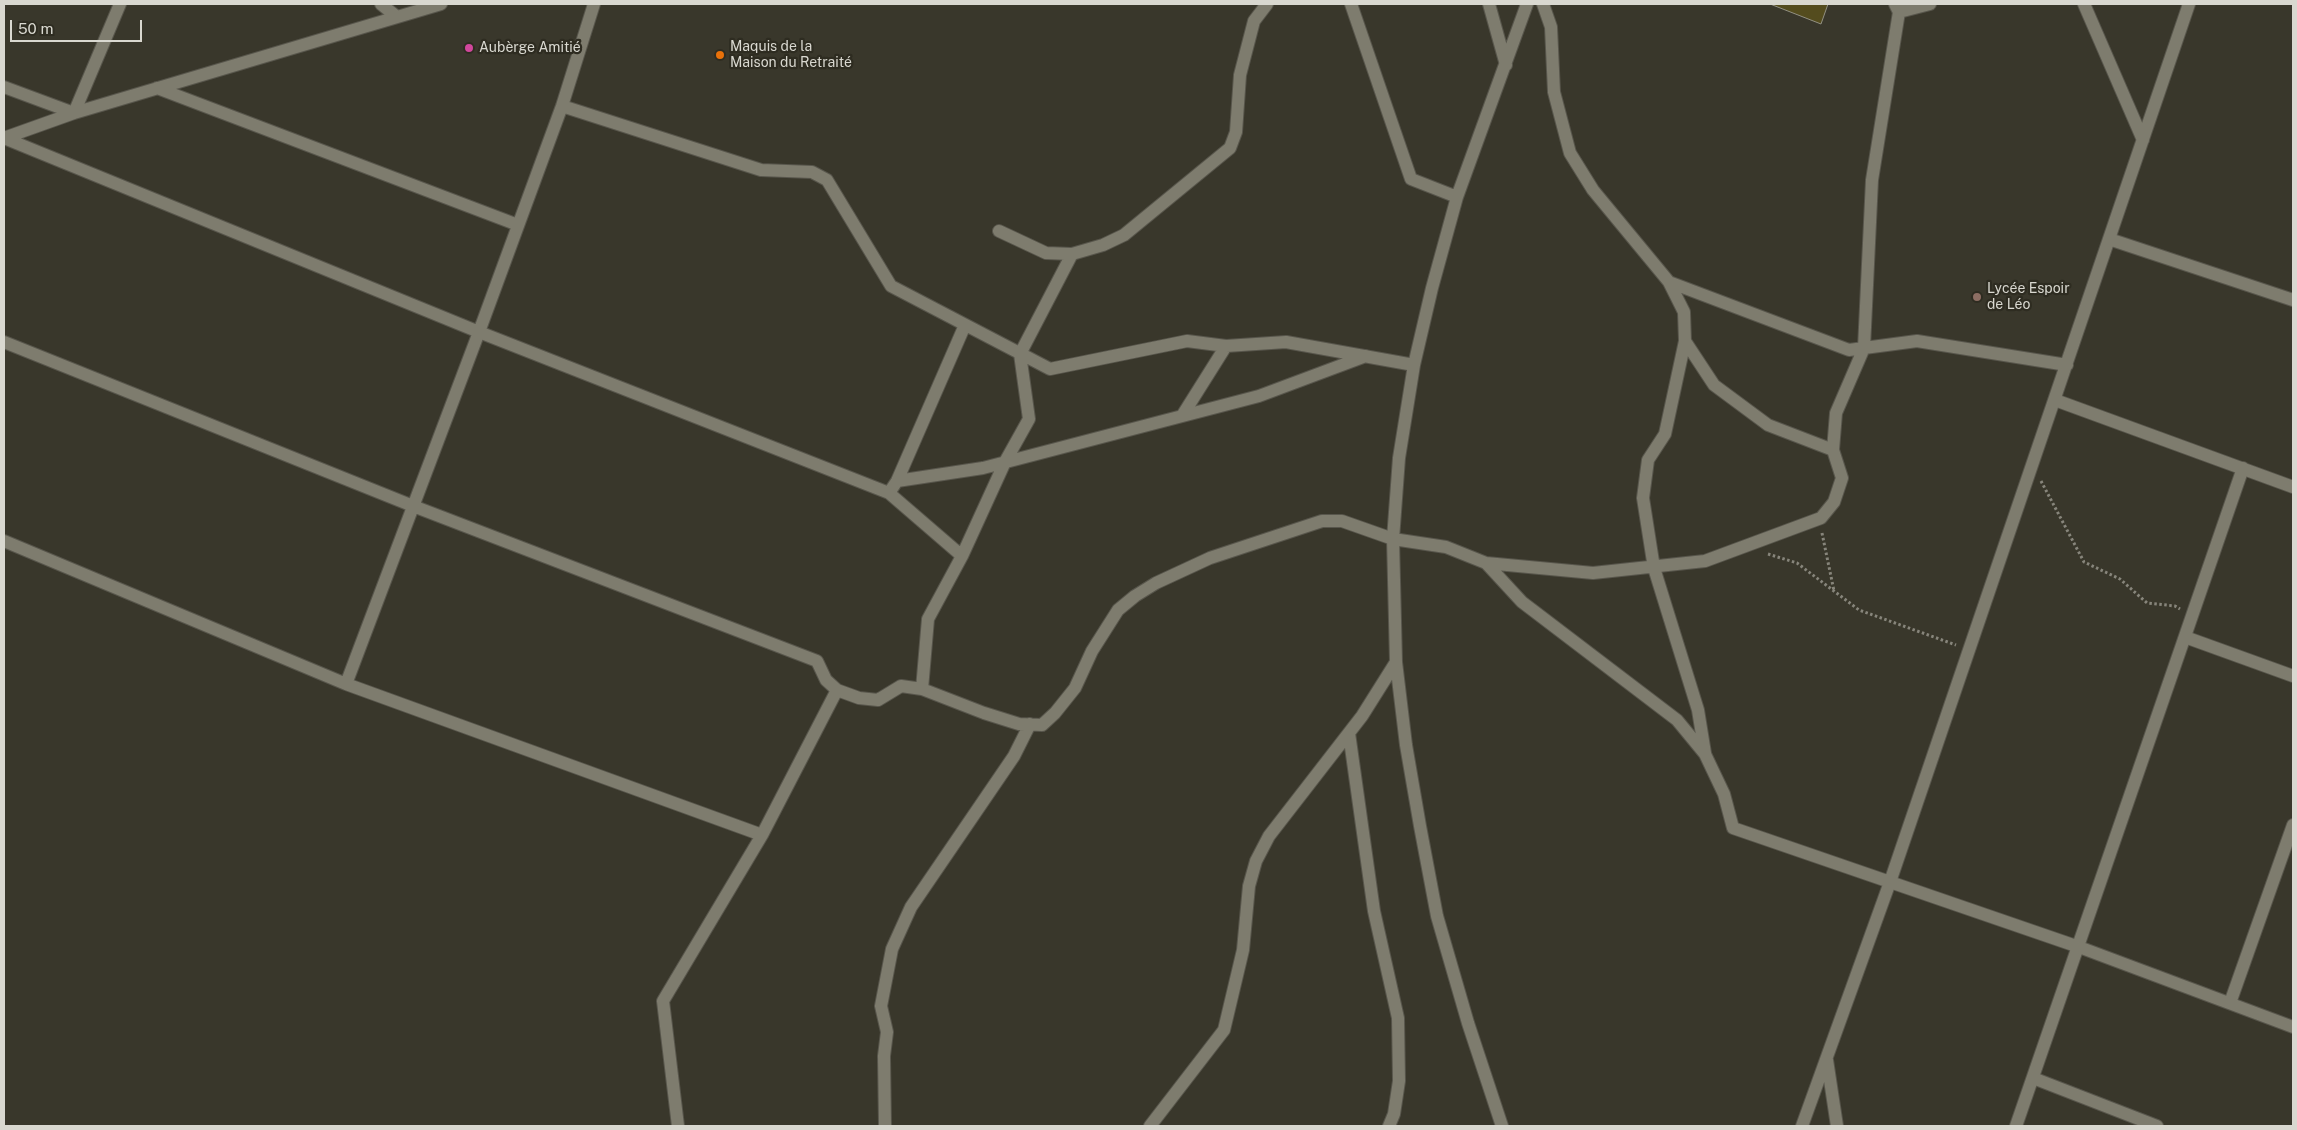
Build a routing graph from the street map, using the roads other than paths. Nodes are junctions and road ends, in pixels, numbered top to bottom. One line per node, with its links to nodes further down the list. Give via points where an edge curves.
1 (120, 4): 19 (street)
2 (380, 4): 14 (street)
3 (441, 4): 14 (street)
4 (594, 4): 18 (street)
5 (1267, 4): 26 (street, via 1254,21 1240,75 1236,132 1230,148 1124,236)
6 (1351, 4): 22 (street, via 1411,180)
7 (1489, 4): 15 (street)
8 (1528, 4): 15 (street)
9 (1543, 4): 27 (street, via 1551,26 1554,92 1570,153 1593,190)
10 (1930, 4): 13 (street)
11 (2084, 4): 21 (street)
12 (2189, 4): 21 (street)
13 (1897, 8): 34 (street, via 1872,180)
14 (397, 17): 17 (street)
15 (1506, 65): 22 (street)
16 (4, 87): 19 (street)
17 (157, 88): 19 (street); 23 (street)
18 (562, 106): 23 (street); 29 (street, via 761,170 812,172 826,180 891,286)
19 (74, 113): 20 (street)
20 (4, 138): 30 (street)
21 (2143, 140): 25 (street)
22 (1457, 197): 37 (street)
23 (518, 225): 30 (street)
24 (999, 231): 26 (street, via 1046,253)
25 (2109, 239): 28 (street); 38 (street)
26 (1072, 254): 35 (street)
27 (1669, 282): 31 (street, via 1684,312); 34 (street, via 1849,350)
28 (2293, 300)
29 (965, 325): 35 (street); 44 (street)
30 (479, 332): 46 (street); 47 (street)
31 (1684, 341): 41 (street, via 1714,385 1768,425); 52 (street, via 1665,434 1648,460 1642,498)
32 (4, 342): 47 (street)
33 (1226, 346): 35 (street, via 1187,341 1050,369); 36 (street, via 1286,342); 40 (street)
34 (1864, 348): 38 (street, via 1917,341); 41 (street, via 1836,413)
35 (1020, 354): 42 (street, via 1029,419)
36 (1366, 356): 37 (street); 40 (street, via 1259,396)
37 (1414, 365): 48 (street, via 1399,458)
38 (2067, 365): 39 (street)
39 (2055, 400): 43 (street); 65 (street)
40 (1182, 416): 42 (street)
41 (1833, 450): 52 (street, via 1842,478 1834,502 1821,518 1705,561)
42 (1004, 462): 44 (street); 50 (street)
43 (2243, 468): 45 (street); 53 (street)
44 (897, 481): 46 (street)
45 (2293, 487)
46 (889, 493): 50 (street)
47 (413, 506): 56 (street); 58 (street, via 817,662 826,680)
48 (1393, 539): 51 (street, via 1446,547); 54 (street); 59 (street, via 1342,521 1322,521 1210,558 1156,583 1118,610 1092,651 1075,688 1055,713 1042,725)
49 (4, 541): 56 (street)
50 (962, 556): 57 (street, via 928,619)
51 (1486, 564): 52 (street, via 1593,573); 61 (street, via 1522,602 1677,720)
52 (1654, 568): 61 (street, via 1698,710)
53 (2185, 637): 55 (street); 66 (street)
54 (1396, 662): 60 (street); 75 (street, via 1406,744 1437,916)
55 (2293, 676)
56 (346, 684): 63 (street)
57 (922, 689): 58 (street, via 901,686 878,700); 59 (street, via 984,713 1019,724)
58 (837, 690): 63 (street)
59 (1030, 724): 72 (street, via 1014,756 911,907 892,949 881,1006 887,1032)
60 (1349, 733): 73 (street, via 1269,836 1256,861 1249,886 1243,950 1224,1030); 74 (street, via 1374,912 1398,1018 1399,1082)
61 (1705, 754): 65 (street, via 1724,794 1733,828)
62 (2293, 825): 64 (street)
63 (762, 835): 71 (street, via 663,1000)
64 (2289, 853): 67 (street)
65 (1890, 882): 66 (street); 69 (street)
66 (2079, 947): 67 (street); 70 (street)
67 (2230, 1003): 68 (street)
68 (2293, 1027)
69 (1827, 1058): 76 (street); 77 (street)
70 (2033, 1078): 78 (street); 79 (street)
71 (678, 1126)
72 (885, 1126)
73 (1150, 1126)
74 (1389, 1126)
75 (1502, 1126)
76 (1802, 1126)
77 (1837, 1126)
78 (2016, 1126)
79 (2157, 1126)

